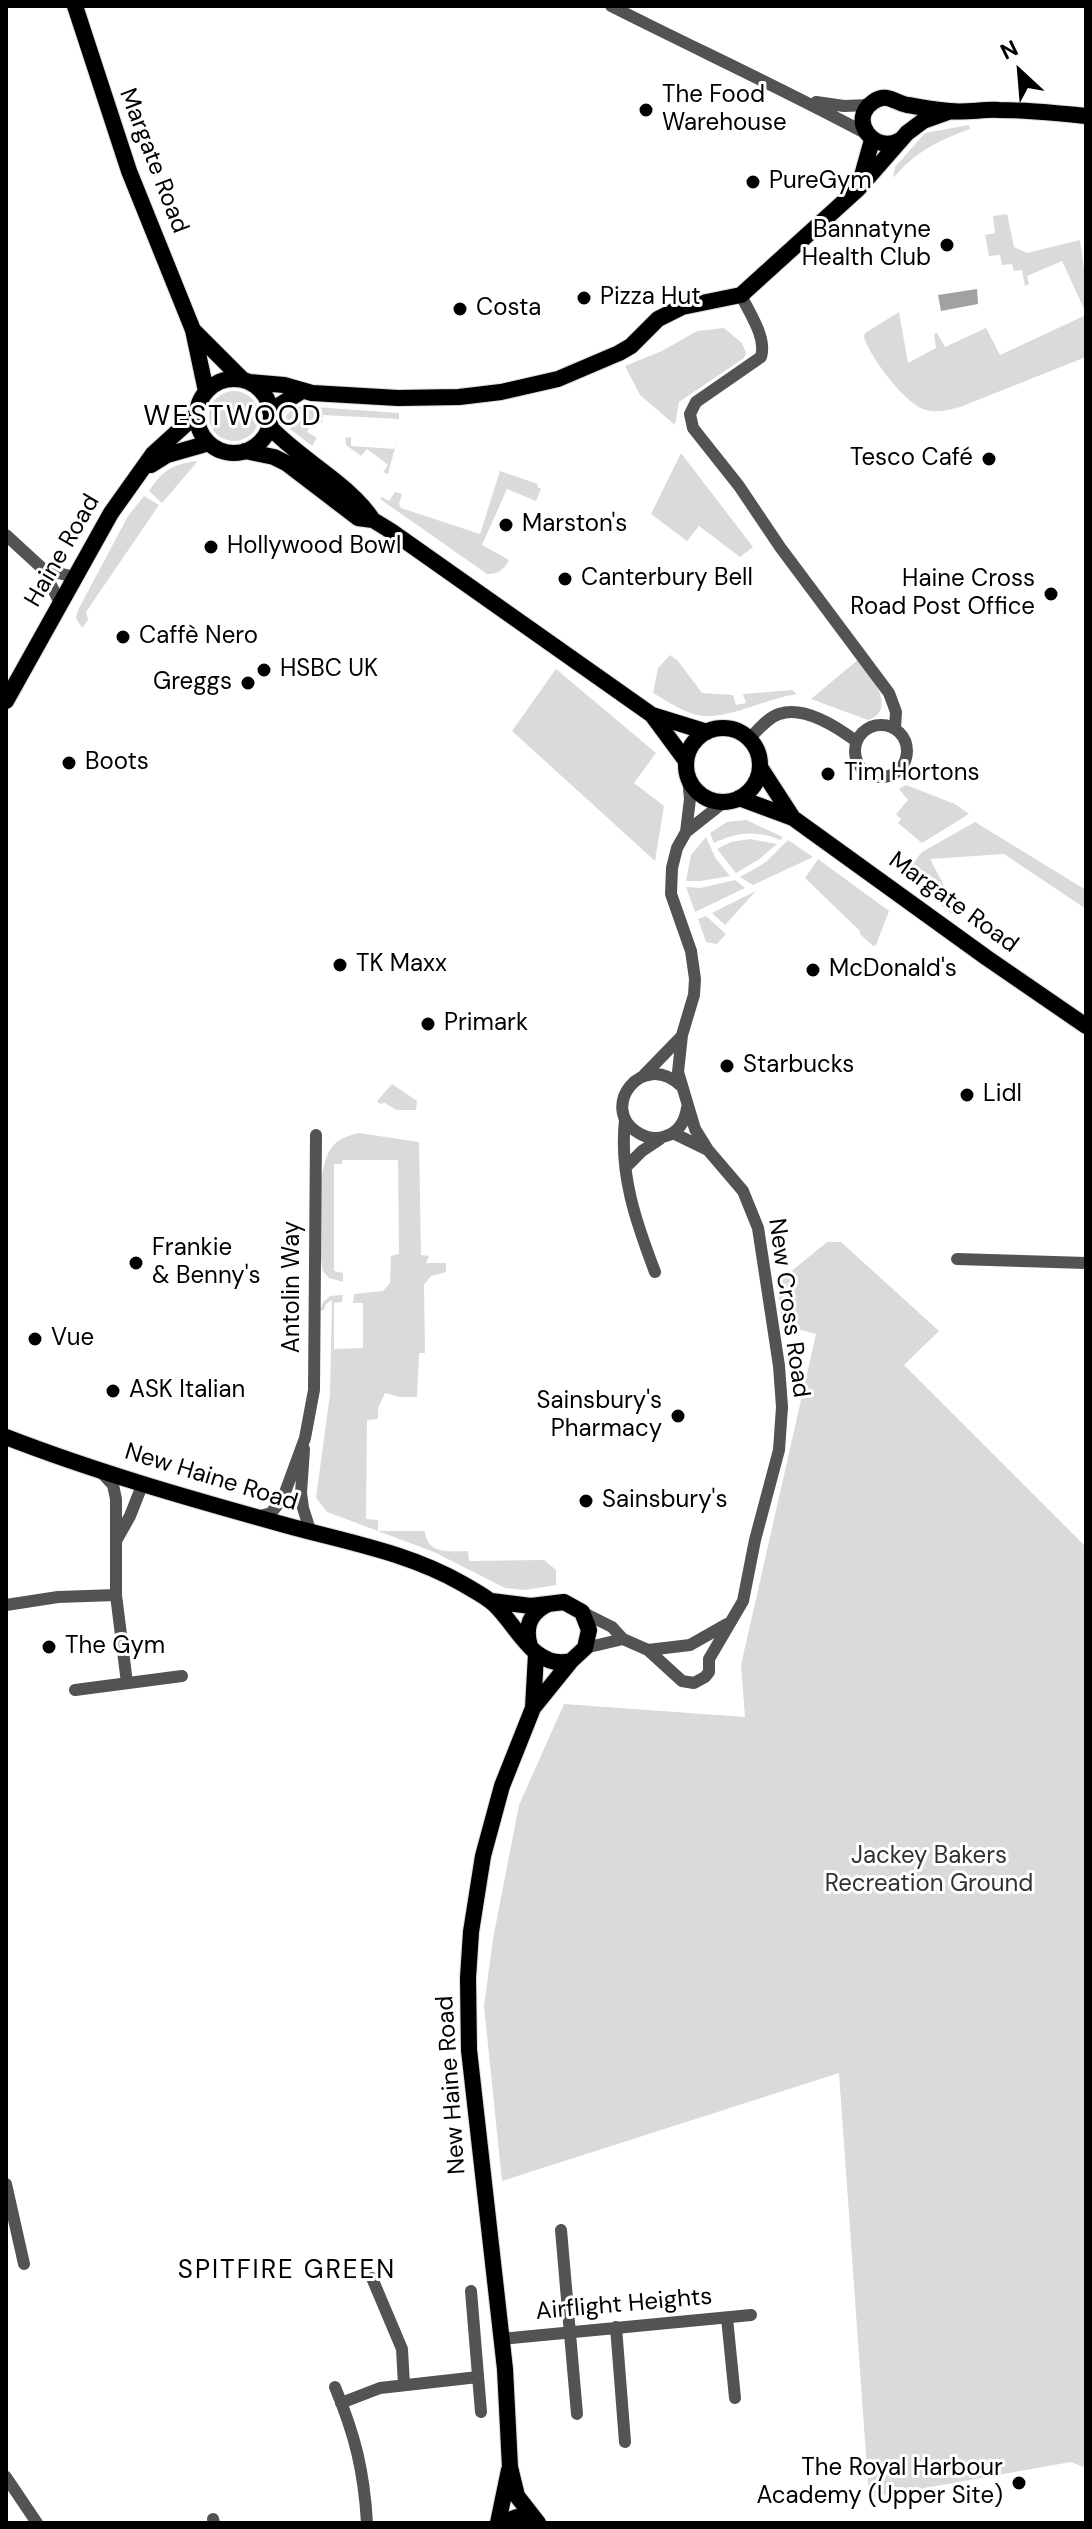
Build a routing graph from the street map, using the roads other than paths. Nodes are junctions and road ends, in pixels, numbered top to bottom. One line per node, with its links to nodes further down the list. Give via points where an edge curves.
1 (75, 6): 12 (main road, Margate Road, via 129,171)
2 (611, 6): 3 (street)
3 (805, 100): 5 (street); 9 (street)
4 (903, 104): 5 (main road, via 890,97); 6 (main road); 8 (main road, via 910,118)
5 (869, 105): 9 (main road, via 863,119)
6 (951, 111): 7 (main road); 8 (main road, via 923,121)
7 (1086, 116)
8 (904, 136): 9 (main road, via 887,145); 10 (main road)
9 (870, 137): 10 (main road)
10 (858, 189): 11 (main road)
11 (741, 295): 15 (main road, via 682,307 658,319 619,353 524,388 407,398); 28 (street, via 762,340 761,357 696,402 690,414 693,428 889,693)
12 (193, 330): 13 (main road, Margate Road); 14 (main road, Margate Road)
13 (245, 381): 14 (main road, via 222,380); 15 (main road); 17 (main road, via 262,392)
14 (206, 391): 16 (main road)
15 (302, 391): 17 (main road)
16 (197, 414): 18 (main road); 20 (main road, Haine Road)
17 (270, 419): 19 (main road, via 263,438); 21 (main road, Margate Road, via 299,455 365,507)
18 (209, 443): 19 (main road, via 226,452); 20 (main road, Haine Road, via 167,455)
19 (245, 451): 21 (main road, Margate Road, via 286,463 358,518)
20 (143, 469): 24 (main road, Haine Road)
21 (373, 520): 27 (main road, Margate Road)
22 (6, 535): 23 (street)
23 (43, 569): 24 (street); 25 (street)
24 (74, 577): 25 (main road, Haine Road)
25 (60, 603): 26 (main road, Haine Road)
26 (6, 701)
27 (652, 715): 29 (main road, Margate Road); 33 (main road, Margate Road)
28 (895, 728): 31 (street, via 873,726); 31 (street, via 905,738 908,752 904,765 890,776 864,772 855,757)
29 (707, 732): 30 (main road, Margate Road, via 728,729); 33 (main road, via 697,739)
30 (749, 739): 31 (street, via 771,718 800,712); 32 (main road, Margate Road)
31 (856, 741)
32 (760, 767): 34 (main road, via 756,781); 35 (main road, Margate Road)
33 (687, 770): 34 (main road, Margate Road, via 704,797); 36 (street, New Cross Road)
34 (731, 800): 35 (main road, Margate Road); 36 (street)
35 (793, 818): 37 (main road, Margate Road)
36 (686, 832): 38 (street, New Cross Road, via 670,879 693,963 694,995)
37 (1086, 1026)
38 (682, 1035): 39 (street, New Cross Road); 40 (street, New Cross Road)
39 (644, 1075): 40 (street, via 664,1075); 42 (street, New Cross Road, via 627,1090)
40 (681, 1086): 41 (street, New Cross Road)
41 (688, 1105): 44 (street, via 681,1126); 45 (street, New Cross Road)
42 (625, 1120): 44 (street, New Cross Road, via 641,1135); 46 (street)
43 (316, 1135): 51 (street, Antolin Way, via 315,1381)
44 (668, 1135): 45 (street, New Cross Road); 46 (street)
45 (708, 1150): 62 (street, New Cross Road, via 743,1191 758,1228 782,1407 779,1450 743,1601)
46 (626, 1167): 49 (street, via 627,1188)
47 (957, 1259): 48 (street)
48 (1086, 1263)
49 (655, 1272)
50 (6, 1437): 52 (main road, New Haine Road)
51 (305, 1438): 54 (street, Antolin Way, via 277,1507); 55 (street, Antolin Way, via 301,1493)
52 (99, 1469): 53 (main road, New Haine Road); 56 (street, via 113,1485)
53 (143, 1483): 54 (main road, New Haine Road); 56 (street)
54 (257, 1517): 55 (main road, New Haine Road)
55 (311, 1533): 58 (main road, New Haine Road, via 358,1542 437,1569)
56 (115, 1542): 57 (street)
57 (116, 1595): 60 (street); 72 (street)
58 (491, 1601): 59 (main road, New Haine Road, via 531,1606); 66 (main road, New Haine Road)
59 (554, 1602): 61 (main road, New Haine Road); 66 (main road, New Haine Road, via 531,1618)
60 (6, 1605)
61 (582, 1612): 63 (street); 65 (main road, via 589,1630)
62 (729, 1623): 64 (street); 68 (street, New Cross Road)
63 (623, 1639): 65 (street); 67 (street)
64 (687, 1646): 67 (street); 68 (street, via 702,1649); 70 (street, via 672,1660)
65 (585, 1648): 69 (main road, New Haine Road)
66 (533, 1650): 69 (main road, via 552,1663); 74 (main road, New Haine Road)
67 (648, 1650): 70 (street)
68 (709, 1659): 70 (street, New Cross Road, via 709,1672 694,1683)
69 (571, 1661): 74 (main road, New Haine Road)
70 (673, 1672)
71 (182, 1676): 72 (street)
72 (127, 1683): 73 (street)
73 (75, 1690)
74 (533, 1708): 84 (main road, New Haine Road, via 502,1786 483,1856 468,1978 473,2089)
75 (6, 2186): 77 (street)
76 (561, 2230): 83 (street)
77 (24, 2264)
78 (372, 2278): 86 (street, via 402,2349)
79 (471, 2291): 85 (street)
80 (751, 2315): 81 (street, Airflight Heights)
81 (727, 2318): 82 (street, Airflight Heights); 88 (street)
82 (616, 2327): 83 (street, Airflight Heights); 92 (street)
83 (570, 2331): 84 (street, Airflight Heights); 91 (street)
84 (501, 2339): 93 (main road, New Haine Road)
85 (478, 2377): 86 (street); 90 (street)
86 (404, 2385): 89 (street)
87 (335, 2387): 89 (street)
88 (735, 2398)
89 (341, 2403): 96 (street, via 360,2456)
90 (481, 2412)
91 (577, 2414)
92 (625, 2442)
93 (510, 2467): 97 (main road, New Haine Road); 98 (main road, New Haine Road, via 517,2496)
94 (6, 2477): 95 (street)
95 (37, 2523)
96 (367, 2523)
97 (500, 2523): 98 (main road, New Haine Road, via 517,2517)
98 (538, 2523)

